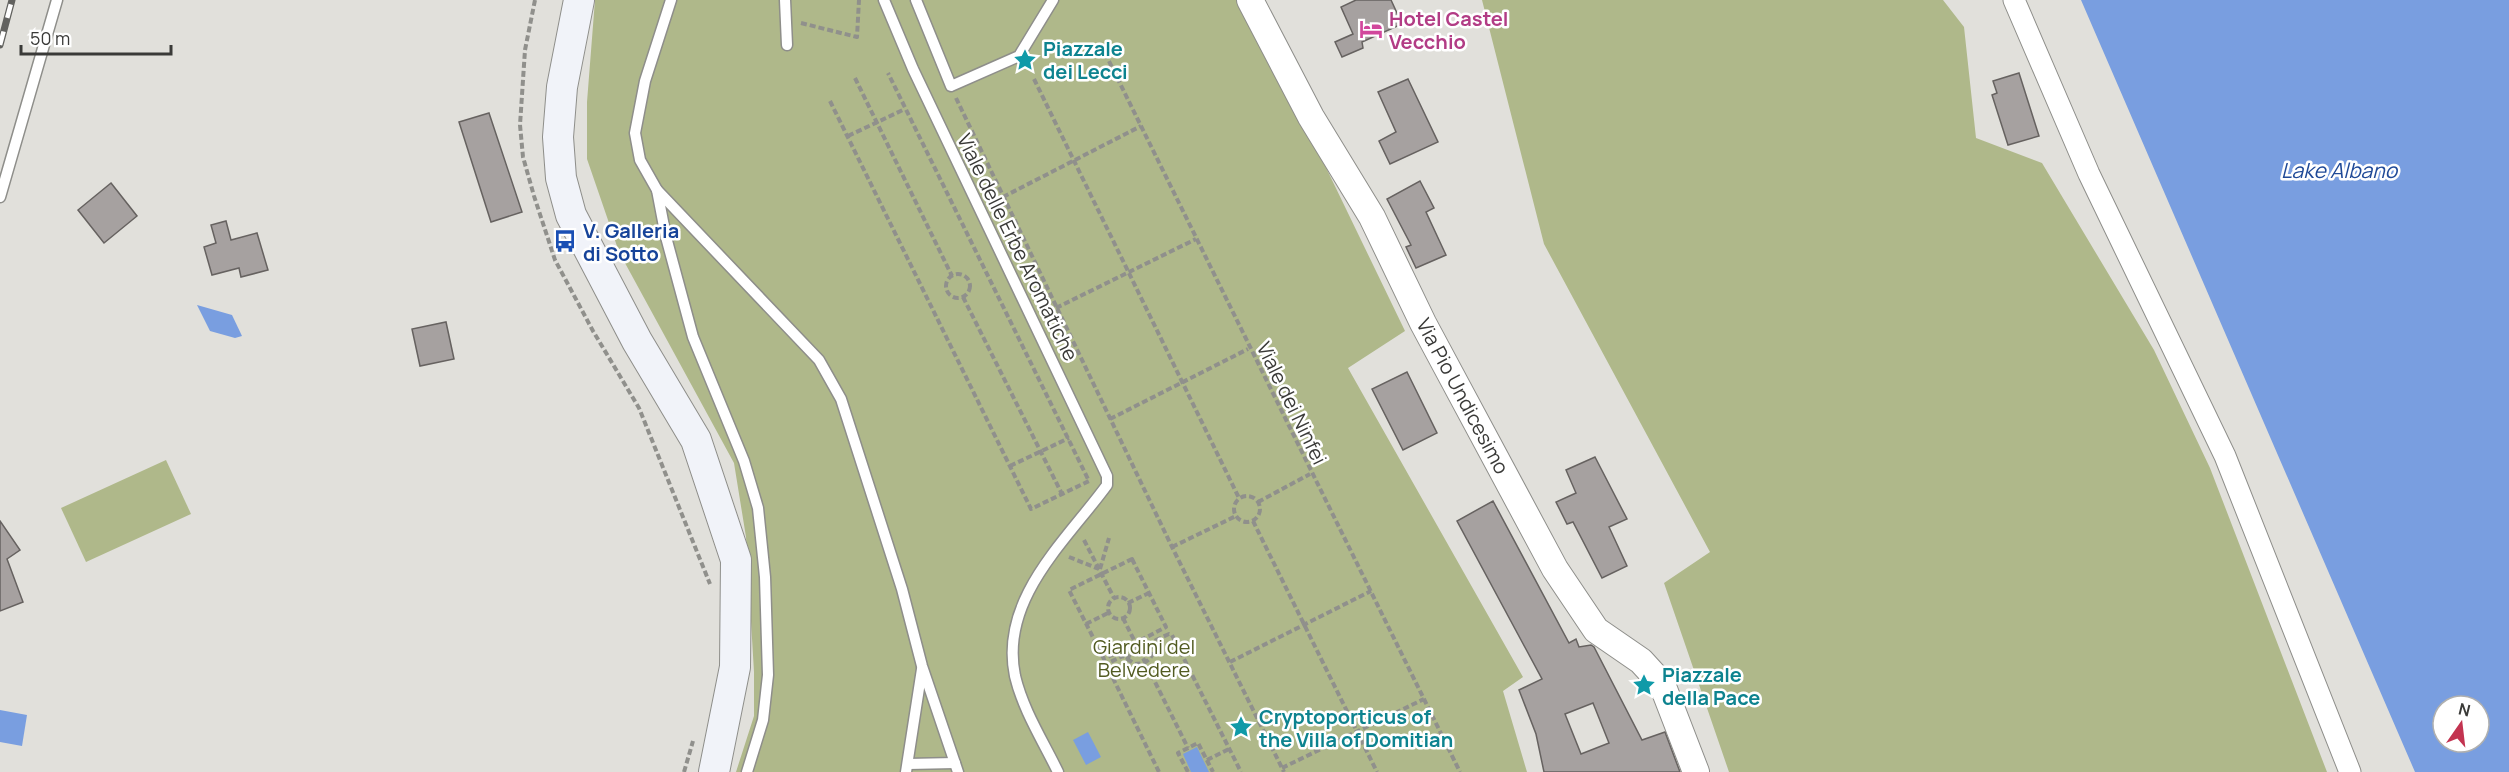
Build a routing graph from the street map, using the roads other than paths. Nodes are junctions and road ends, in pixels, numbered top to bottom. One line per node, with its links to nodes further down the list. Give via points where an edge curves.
1 (57, 0): 12 (lane)
2 (579, 0): 16 (main road, via 562,87 558,137 561,178 571,215 637,341 696,440 736,560 735,667)
3 (671, 0): 11 (lane, via 645,81 635,133 640,160)
4 (785, 0): 10 (lane)
5 (884, 0): 18 (lane, Viale delle Erbe Aromatiche, via 1107,476 1107,485 1047,560 1020,609 1011,655 1024,703)
6 (916, 0): 7 (lane, via 951,86 1018,56)
7 (1053, 0)
8 (1250, 0): 19 (street, Via Pio Undicesimo, via 1311,117 1372,217 1555,569 1596,630 1641,661 1662,684)
9 (2014, 0): 20 (street, via 2089,174 2225,456)
10 (787, 45)
11 (657, 190): 13 (lane, via 819,360 841,399 902,589); 17 (lane, via 693,337 744,461 758,508 768,675 763,720)
12 (0, 197)
13 (922, 666): 14 (lane); 15 (lane)
14 (957, 767): 15 (lane)
15 (907, 768)
16 (714, 772)
17 (747, 772)
18 (1058, 772)
19 (1696, 772)
20 (2350, 772)

